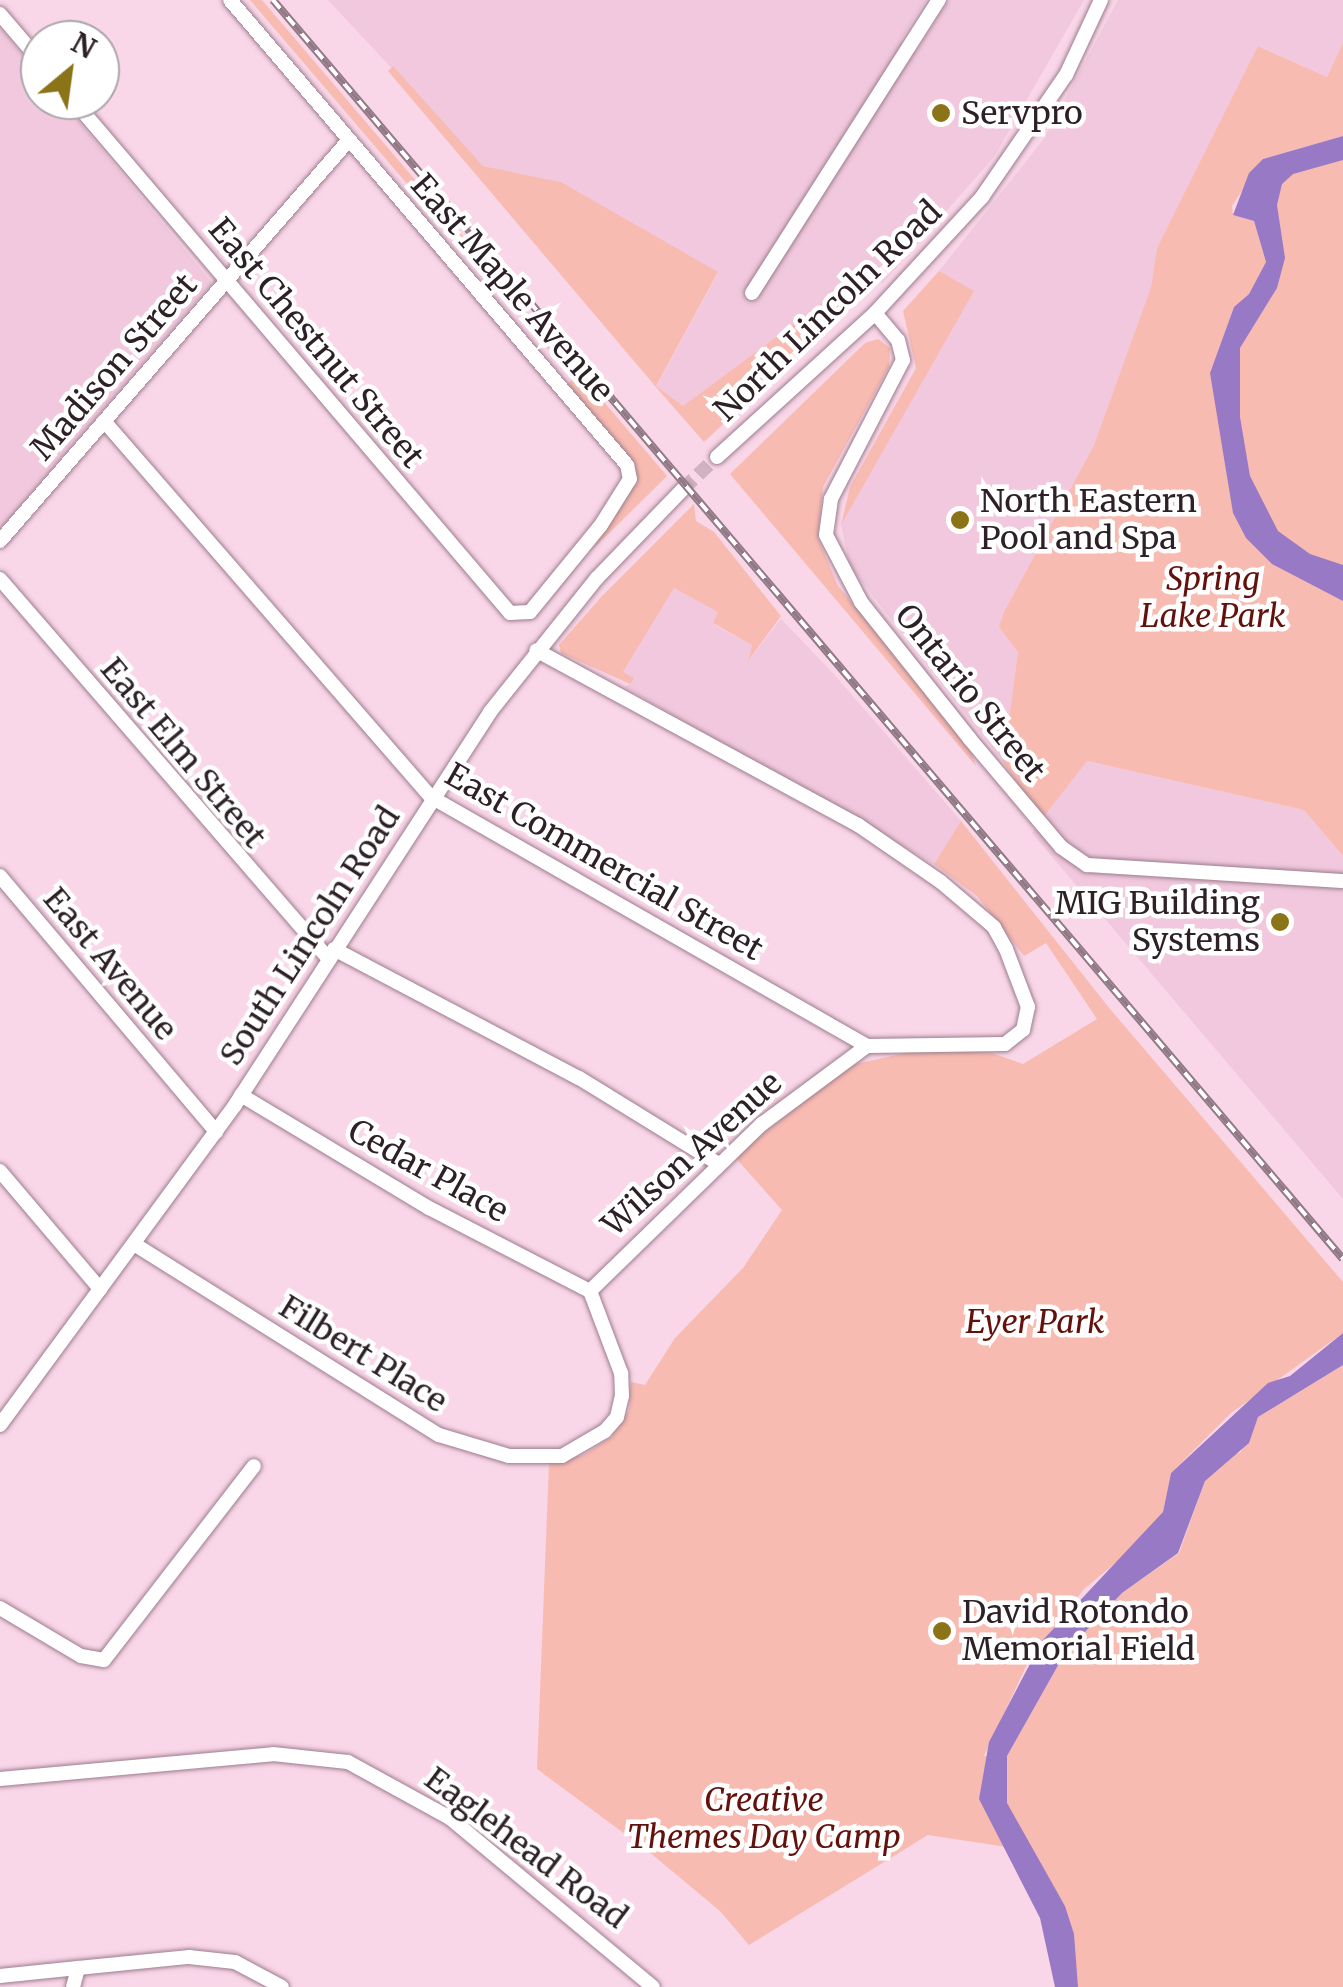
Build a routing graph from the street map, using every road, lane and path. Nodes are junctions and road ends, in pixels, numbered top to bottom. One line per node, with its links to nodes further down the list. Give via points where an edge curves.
1 (230, 0): 7 (street, East Maple Avenue)
2 (940, 0): 9 (street)
3 (1102, 0): 10 (street, North Lincoln Road, via 1066,75 1012,159)
4 (0, 14): 5 (street)
5 (20, 38)
6 (90, 120): 8 (street, East Chestnut Street)
7 (349, 140): 8 (street, Madison Street); 16 (street, East Maple Avenue, via 627,465 630,479 576,559)
8 (226, 280): 11 (street, Madison Street); 16 (street, East Chestnut Street)
9 (752, 293)
10 (875, 313): 12 (street, North Lincoln Road); 20 (street, Ontario Street, via 898,340 903,360 831,499 826,535 861,602 969,738 1062,847 1087,864)
11 (104, 421): 14 (street, Madison Street); 18 (street, East Commercial Street)
12 (717, 457)
13 (683, 489): 17 (street, South Lincoln Road)
14 (0, 541)
15 (0, 580): 21 (street, East Elm Street, via 306,940)
16 (520, 618)
17 (536, 650): 18 (street, South Lincoln Road); 22 (street, via 858,826 994,928 1028,1007 1015,1040)
18 (431, 797): 21 (street, South Lincoln Road); 22 (street, East Commercial Street)
19 (0, 876): 24 (street, East Avenue)
20 (1343, 881)
21 (331, 954): 23 (street, South Lincoln Road); 25 (street, East Elm Street, via 579,1078)
22 (868, 1046): 25 (street, Wilson Avenue, via 810,1084)
23 (241, 1095): 24 (street, South Lincoln Road); 29 (street, Cedar Place, via 429,1208)
24 (216, 1132): 27 (street, South Lincoln Road)
25 (719, 1164): 29 (street, Wilson Avenue)
26 (0, 1171): 28 (street)
27 (134, 1244): 28 (street, South Lincoln Road); 29 (street, Filbert Place, via 439,1435 510,1456 542,1458 579,1448 618,1416 621,1373)
28 (100, 1289): 30 (street, South Lincoln Road)
29 (590, 1291)
30 (0, 1425)
31 (254, 1466): 32 (street, via 104,1660 81,1656)
32 (0, 1608)
33 (0, 1779): 38 (street, Eaglehead Road, via 273,1754 348,1762 450,1818)
34 (78, 1968): 35 (street); 36 (street); 37 (street, via 213,1958 249,1967)
35 (0, 1976)
36 (74, 1987)
37 (282, 1987)
38 (653, 1987)

